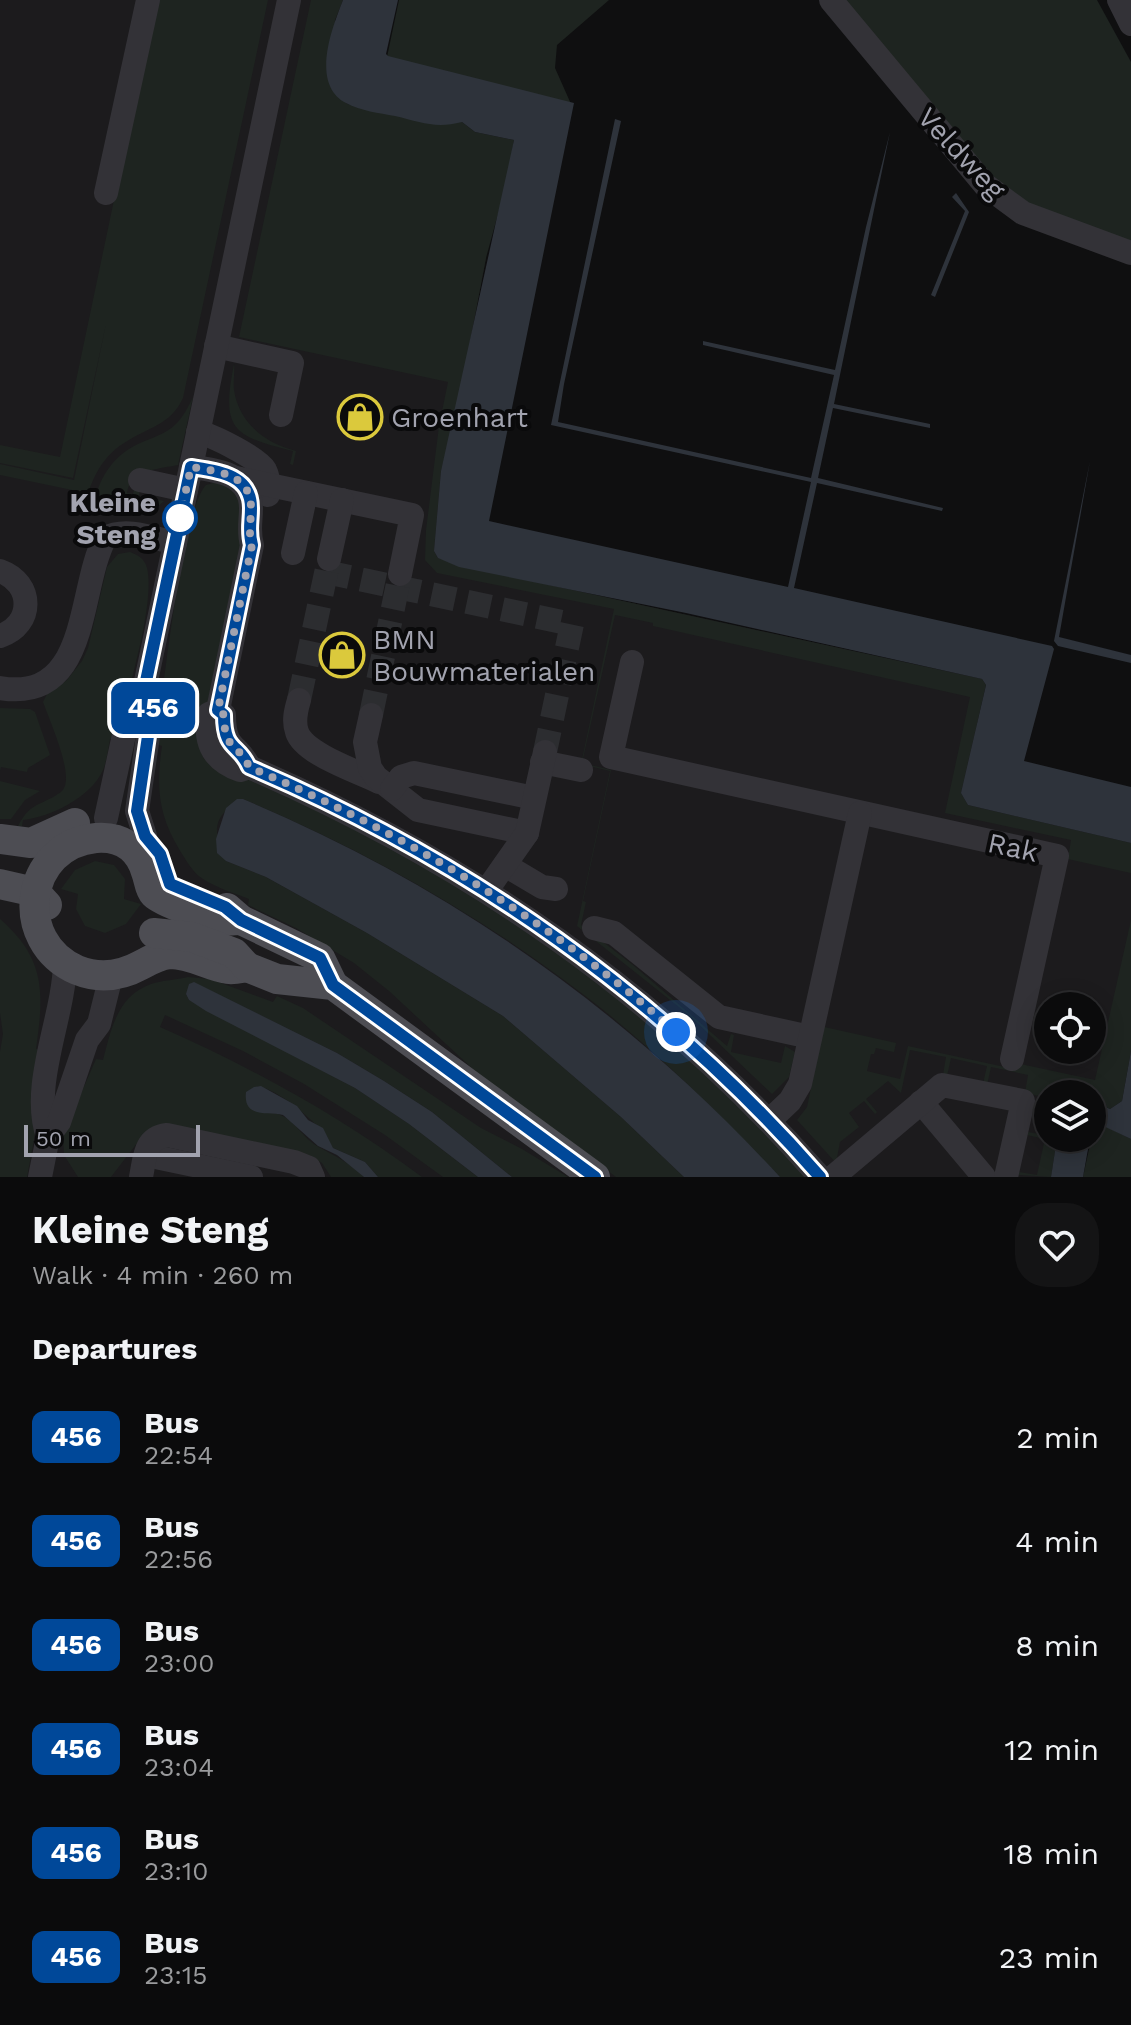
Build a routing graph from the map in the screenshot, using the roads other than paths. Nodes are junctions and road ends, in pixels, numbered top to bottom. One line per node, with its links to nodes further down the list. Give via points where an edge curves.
1 (148, 0): 6 (street)
2 (289, 0): 8 (street)
3 (831, 0): 7 (street, Veldweg, via 985,185 1023,213)
4 (1119, 0): 5 (street)
5 (1131, 24)
6 (106, 193)
7 (1131, 253)
8 (216, 346): 9 (street, via 292,363); 10 (street)
9 (281, 415)
10 (198, 432): 11 (street); 14 (street, via 258,461)
11 (189, 478): 12 (street, via 220,471); 13 (street); 17 (street)
12 (236, 478): 14 (street); 18 (street, via 251,503)
13 (140, 480)
14 (269, 485): 15 (street); 18 (street, via 261,534)
15 (306, 493): 16 (street); 19 (street)
16 (342, 500): 20 (street); 22 (street, via 412,515)
17 (175, 543): 25 (street); 26 (street, via 131,533 105,538 68,659 55,674 25,689)
18 (252, 545): 42 (street, via 218,710 234,750 249,767 376,826)
19 (293, 553)
20 (329, 559)
21 (0, 571): 23 (street, via 12,576 25,596 17,627)
22 (400, 574)
23 (0, 636)
24 (632, 662): 32 (street, Rak, via 611,757)
25 (145, 686): 33 (street, via 132,698); 35 (street, via 153,702 137,811)
26 (0, 688)
27 (299, 700): 30 (street, via 295,723 305,744)
28 (371, 715): 30 (street, via 367,760 376,777)
29 (581, 770): 31 (street, via 543,757)
30 (392, 789): 31 (street, via 401,777 414,773); 34 (street, via 418,810)
31 (534, 798): 34 (street)
32 (860, 813): 51 (street); 52 (street, Rak, via 1057,856)
33 (101, 828): 35 (main road, via 123,822); 37 (main road); 43 (main road, via 136,851 154,894)
34 (527, 833): 39 (street)
35 (145, 836): 43 (main road, via 160,854)
36 (0, 839): 37 (main road)
37 (48, 849): 38 (main road, via 30,862); 45 (main road)
38 (0, 857)
39 (505, 865): 41 (street, via 542,887); 42 (street)
40 (0, 884): 45 (main road)
41 (556, 889)
42 (487, 890): 54 (street, via 623,987)
43 (169, 893): 47 (main road); 50 (main road, via 221,920 241,920 320,958)
44 (0, 899): 45 (main road)
45 (35, 906): 48 (main road, via 45,942); 49 (main road, via 43,898 65,940)
46 (594, 928): 51 (street, via 614,933 719,1017)
47 (153, 946): 49 (main road, via 120,955); 50 (main road, via 192,937 234,953 247,967 277,979)
48 (65, 963): 49 (main road); 55 (street, via 46,1079 42,1120)
49 (102, 969): 55 (street, via 84,1020 87,1040 59,1122)
50 (333, 985): 60 (main road)
51 (810, 1037): 54 (street, via 796,1092)
52 (1012, 1059)
53 (921, 1102): 62 (street); 63 (street); 64 (street, via 942,1085 1023,1101)
54 (770, 1120): 61 (street)
55 (48, 1137): 57 (street)
56 (143, 1166): 58 (street); 59 (street, via 152,1140 167,1135 294,1162 309,1168)
57 (40, 1177)
58 (251, 1177)
59 (313, 1177)
60 (595, 1177)
61 (820, 1177)
62 (833, 1177)
63 (984, 1177)
64 (1006, 1177)

